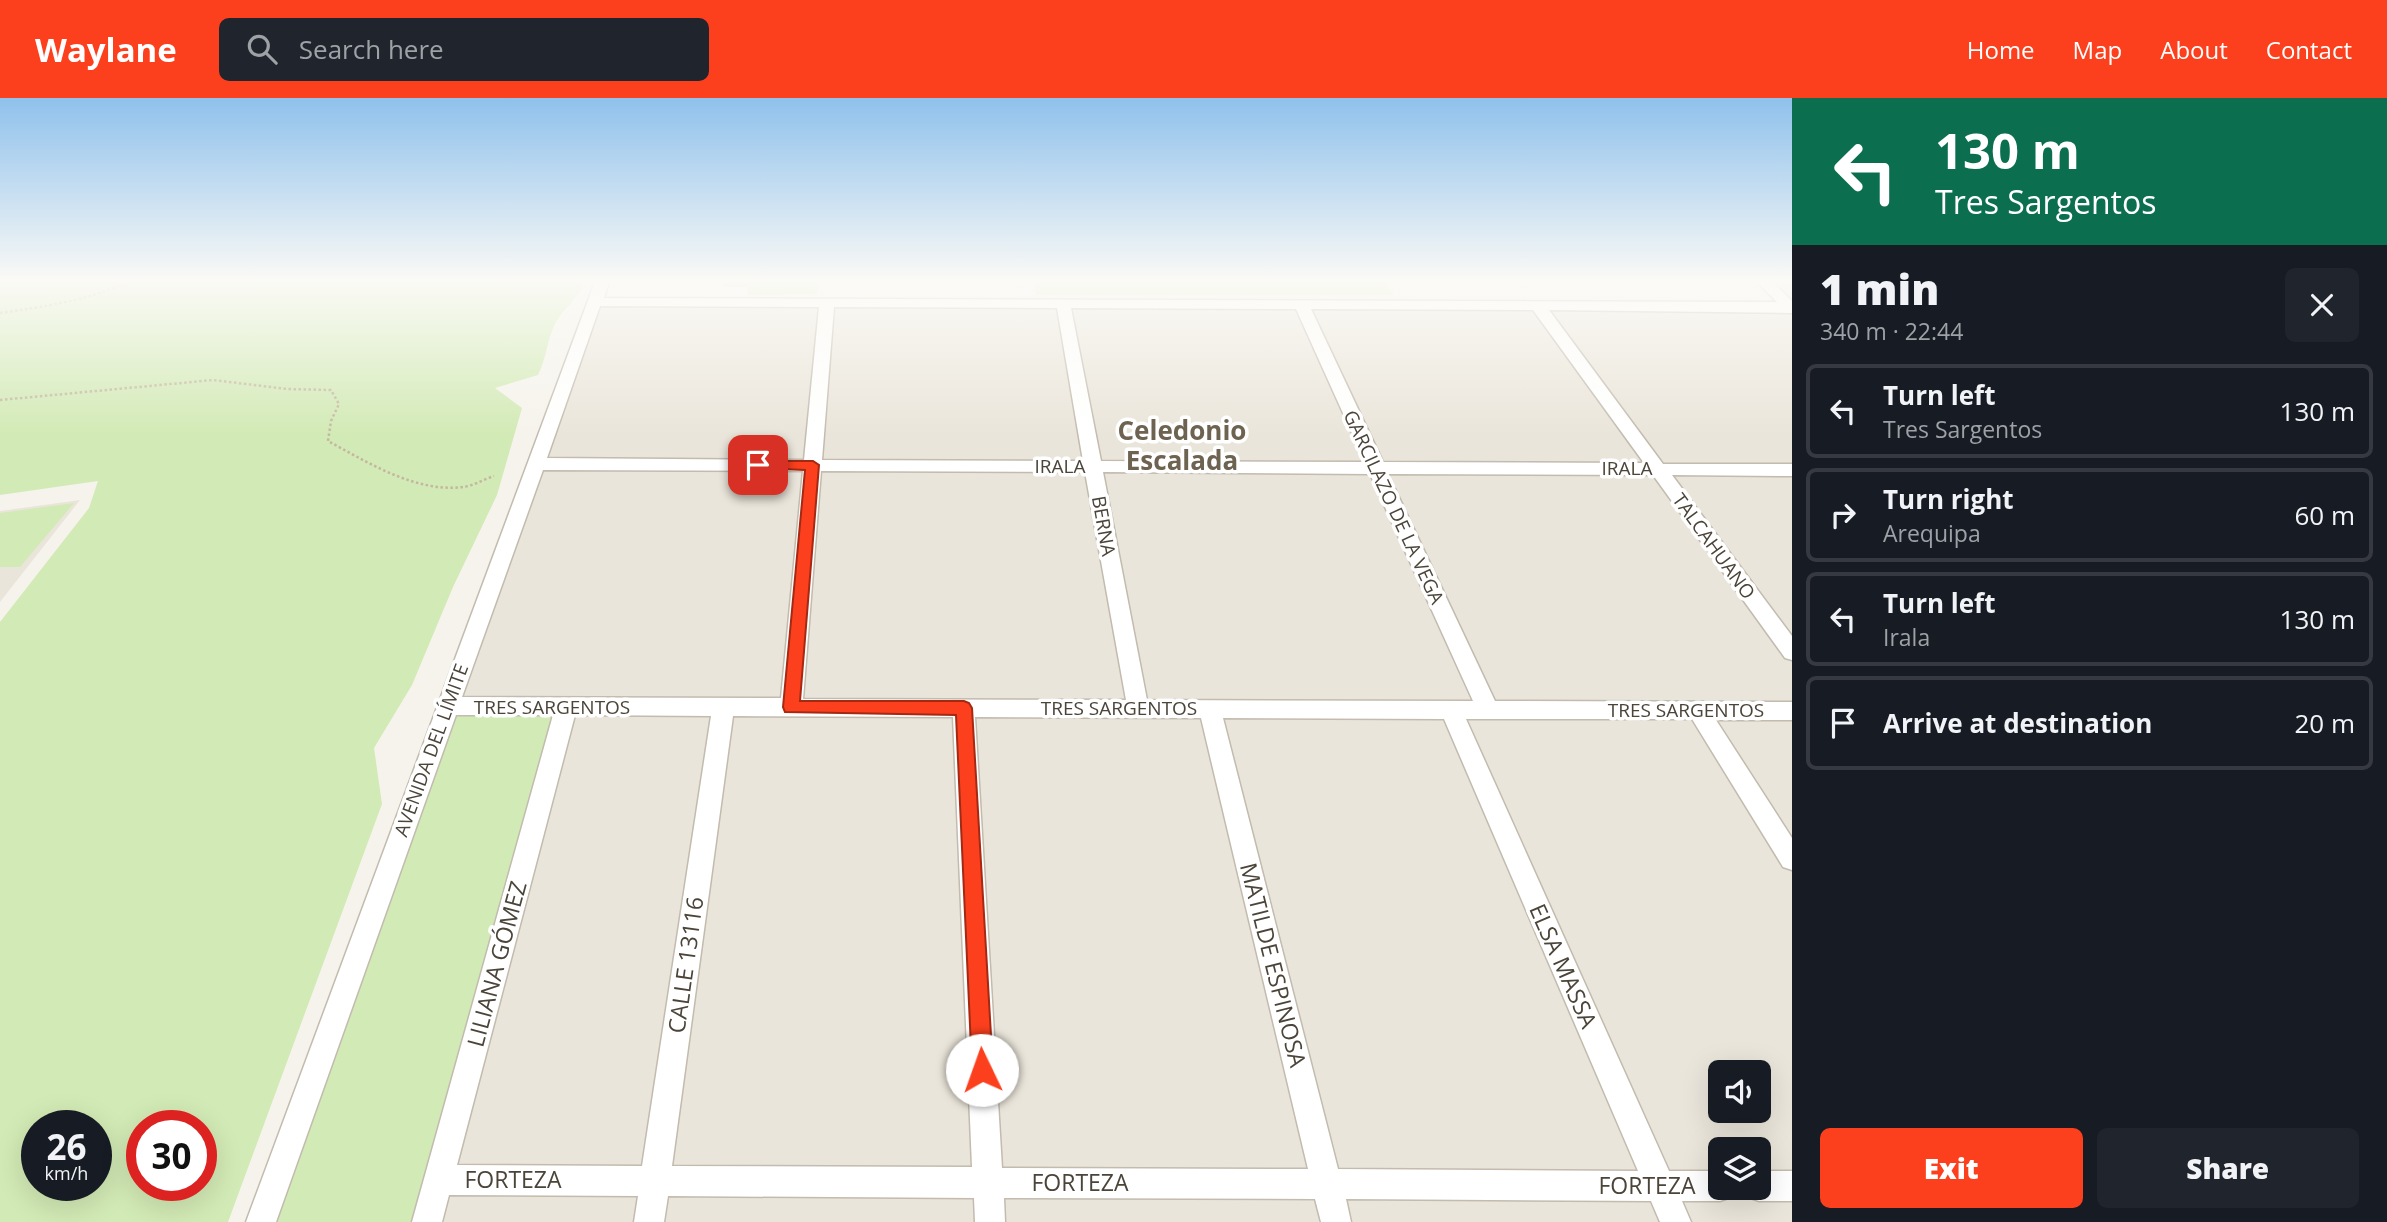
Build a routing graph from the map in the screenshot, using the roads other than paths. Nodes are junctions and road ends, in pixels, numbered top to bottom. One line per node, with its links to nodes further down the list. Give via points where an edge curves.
1 (585, 331): 6 (street, AVENIDA DEL LÍMITE)
2 (824, 331): 7 (street)
3 (1068, 331): 8 (street, BERNA)
4 (1314, 331): 9 (street, GARCILAZO DE LA VEGA)
5 (1556, 331): 10 (street, TALCAHUANO)
6 (538, 464): 7 (street, IRALA); 13 (street, AVENIDA DEL LÍMITE)
7 (813, 465): 8 (street, IRALA); 16 (street)
8 (1093, 466): 9 (street, IRALA); 18 (street, BERNA)
9 (1376, 467): 10 (street, IRALA); 21 (street, GARCILAZO DE LA VEGA)
10 (1656, 468): 11 (street, IRALA); 12 (street, TALCAHUANO)
11 (1792, 470)
12 (1792, 652)
13 (446, 706): 14 (street, TRES SARGENTOS); 33 (street, AVENIDA DEL LÍMITE)
14 (566, 707): 15 (street, TRES SARGENTOS); 25 (street, LILIANA GÓMEZ)
15 (723, 707): 16 (street, TRES SARGENTOS); 26 (street, CALLE 13116)
16 (791, 707): 17 (street, TRES SARGENTOS)
17 (964, 708): 18 (street, TRES SARGENTOS); 27 (street)
18 (1138, 708): 19 (street, TRES SARGENTOS)
19 (1210, 709): 20 (street, TRES SARGENTOS); 28 (street, MATILDE ESPINOSA)
20 (1451, 709): 21 (street, TRES SARGENTOS); 29 (street, ELSA MASSA)
21 (1488, 709): 22 (street, TRES SARGENTOS)
22 (1698, 710): 23 (street, TRES SARGENTOS); 24 (street)
23 (1792, 711)
24 (1792, 859)
25 (439, 1180): 26 (street, FORTEZA); 34 (street, LILIANA GÓMEZ)
26 (655, 1181): 27 (street, FORTEZA); 35 (street, CALLE 13116)
27 (988, 1182): 28 (street, FORTEZA); 36 (street)
28 (1327, 1184): 29 (street, FORTEZA); 37 (street, MATILDE ESPINOSA)
29 (1660, 1186): 30 (street, FORTEZA); 38 (street, ELSA MASSA)
30 (1708, 1186)
31 (1771, 1186): 32 (street)
32 (1792, 1186)
33 (261, 1222)
34 (428, 1222)
35 (649, 1222)
36 (990, 1222)
37 (1336, 1222)
38 (1676, 1222)

